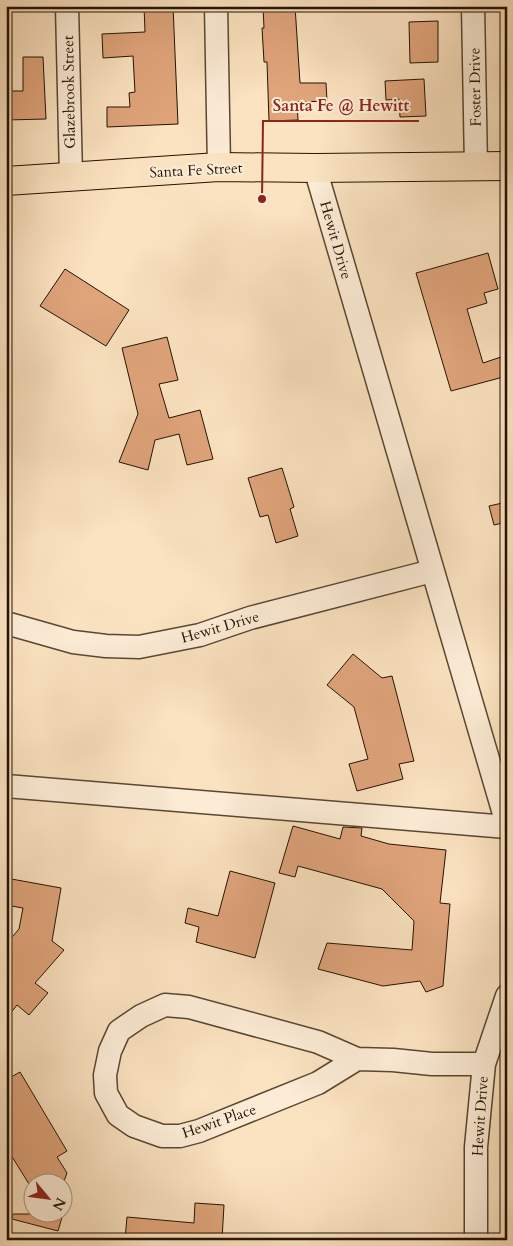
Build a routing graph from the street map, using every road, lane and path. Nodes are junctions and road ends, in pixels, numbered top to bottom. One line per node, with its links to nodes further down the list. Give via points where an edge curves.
1 (67, 6): 8 (street, Glazebrook Street)
2 (216, 6): 5 (street)
3 (473, 6): 6 (street, Foster Drive)
4 (507, 166): 6 (main road, Santa Fe Street)
5 (219, 167): 7 (main road, Santa Fe Street); 8 (main road, Santa Fe Street)
6 (476, 167): 7 (main road, Santa Fe Street)
7 (315, 168): 10 (street, Hewit Drive)
8 (71, 177): 9 (main road, Santa Fe Street)
9 (6, 181)
10 (432, 571): 11 (street, Hewit Drive, via 250,618 200,635 139,647 73,642); 13 (street, Hewit Drive)
11 (6, 623)
12 (6, 786): 13 (street)
13 (507, 825)
14 (507, 996): 16 (street, Hewit Drive)
15 (357, 1058): 15 (street, Hewit Place, via 318,1042 189,1008 165,1005 140,1016 120,1031 110,1051 105,1075 106,1093 118,1115 134,1126 162,1136 180,1136 200,1131 318,1083); 16 (street, Hewit Place)
16 (484, 1064): 17 (street, Hewit Drive, via 476,1147)
17 (476, 1240)

